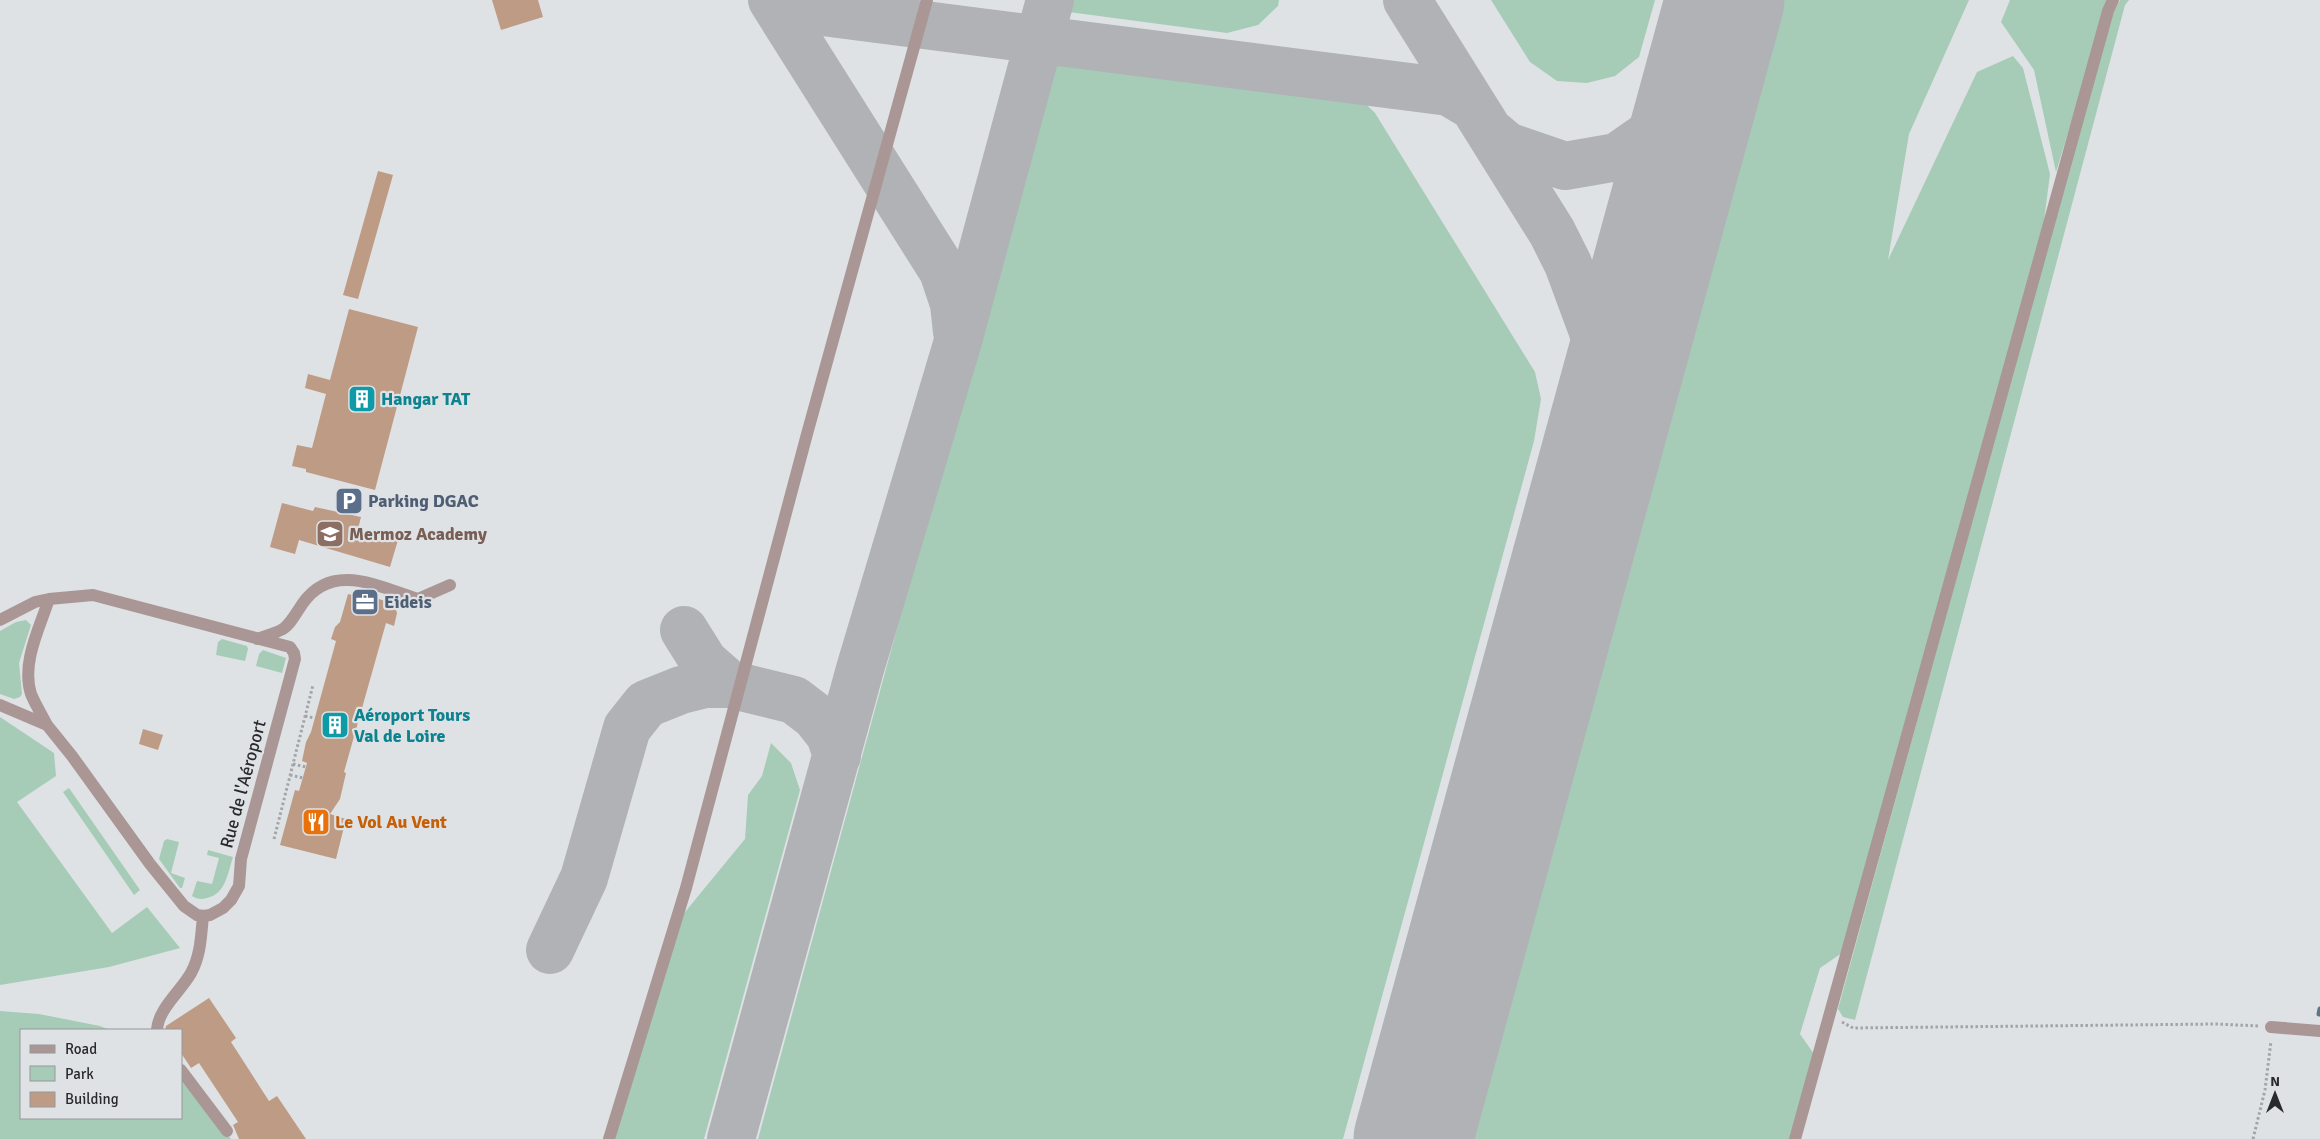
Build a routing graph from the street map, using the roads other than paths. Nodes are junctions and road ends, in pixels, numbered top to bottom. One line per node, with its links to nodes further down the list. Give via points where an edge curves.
1 (927, 0): 15 (street, via 686,888)
2 (2113, 0): 16 (street)
3 (450, 585): 6 (street, via 418,599 356,580 326,582 308,598 289,626)
4 (49, 599): 5 (street, Rue de l'Aéroport, via 35,602); 6 (street, Rue de l'Aéroport, via 92,596); 8 (street, via 32,649 29,669 31,694)
5 (0, 620)
6 (257, 639): 9 (street, Rue de l'Aéroport, via 290,647 295,659 241,859 239,886 223,908)
7 (0, 705): 8 (street)
8 (47, 725): 9 (street, via 184,906)
9 (203, 916): 11 (street, via 200,950 191,972 160,1018)
10 (2271, 1027): 12 (street)
11 (157, 1029)
12 (2320, 1031)
13 (182, 1071): 14 (street)
14 (227, 1130)
15 (608, 1139)
16 (1795, 1139)

